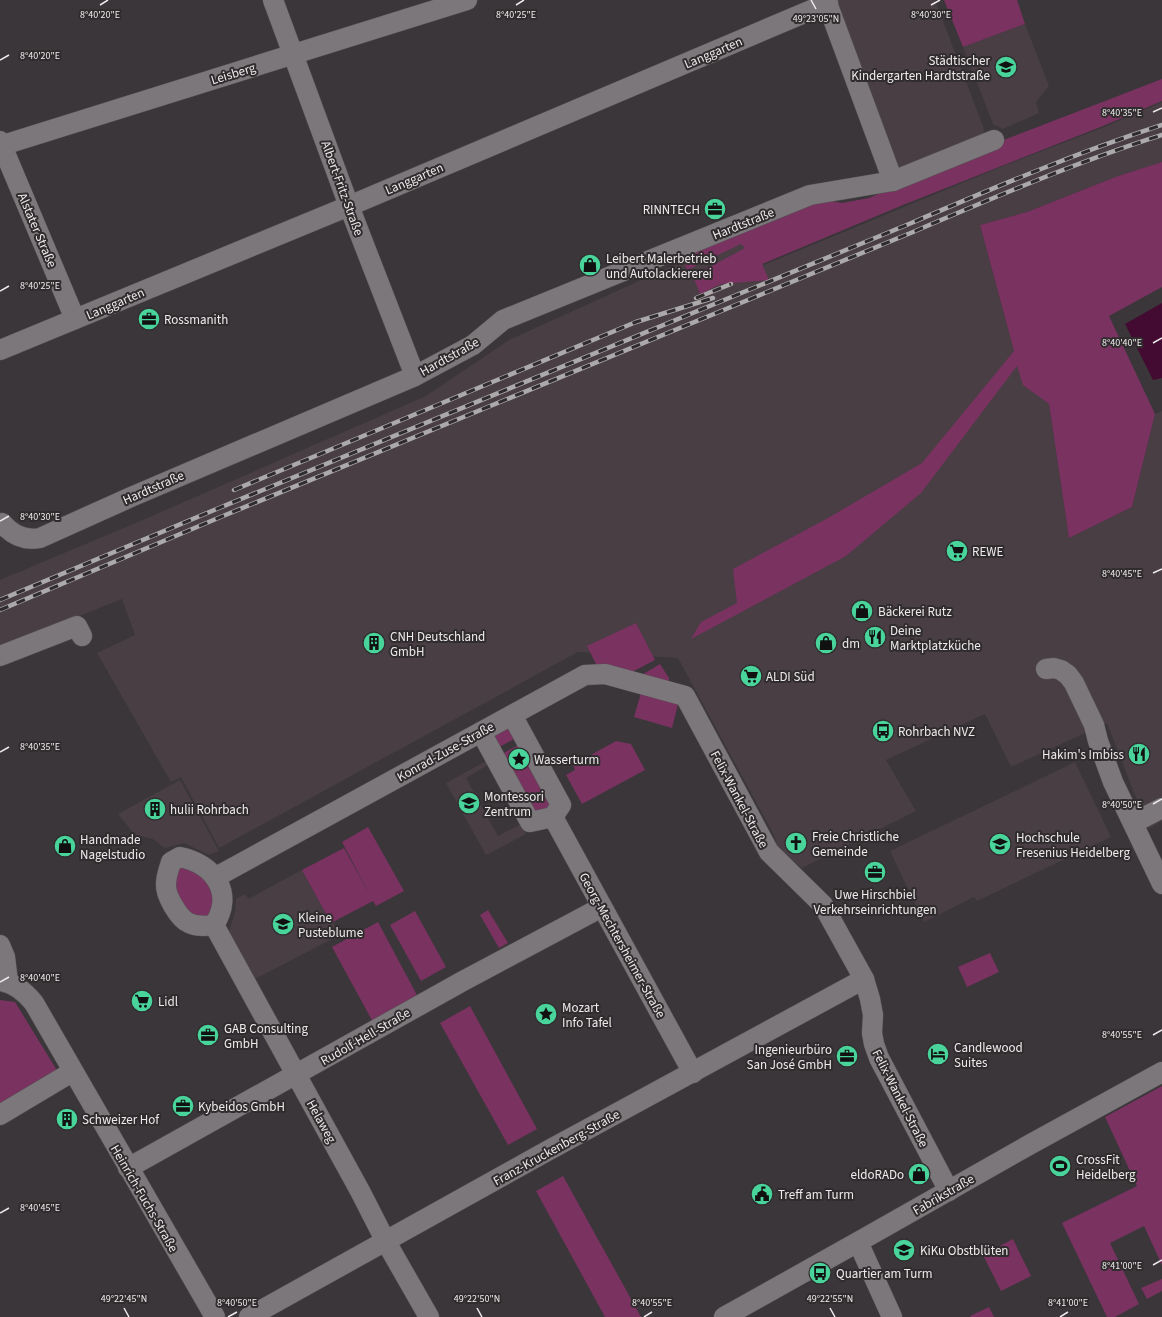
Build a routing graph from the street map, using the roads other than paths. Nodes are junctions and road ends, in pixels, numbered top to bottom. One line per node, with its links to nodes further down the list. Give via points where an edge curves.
1 (273, 0): 4 (street, Albert-Fritz-Straße)
2 (467, 0): 4 (street, Leisberg)
3 (827, 2): 7 (street); 8 (street, Langgarten)
4 (293, 54): 6 (street, Leisberg); 8 (street, Albert-Fritz-Straße)
5 (994, 140): 7 (street, Hardtstraße)
6 (1, 144): 9 (street, Alstater Straße)
7 (893, 181): 11 (street, Hardtstraße, via 810,195 503,320 473,345)
8 (349, 206): 9 (street, Langgarten); 11 (street, Albert-Fritz-Straße)
9 (75, 319): 10 (street, Langgarten)
10 (0, 350)
11 (415, 376): 12 (street, Hardtstraße, via 131,496 40,538 23,538 8,530)
12 (1, 522)
13 (82, 636): 14 (street, via 77,626)
14 (0, 656)
15 (1046, 669): 21 (street, via 1061,670 1074,683 1094,725 1113,782)
16 (685, 696): 17 (street, Konrad-Zuse-Straße, via 605,674 585,675); 27 (street, Felix-Wankel-Straße, via 769,852 823,905)
17 (512, 715): 18 (street, Konrad-Zuse-Straße); 20 (street, via 561,805)
18 (481, 732): 20 (street, via 530,822); 22 (street, Konrad-Zuse-Straße)
19 (1162, 808): 21 (street)
20 (553, 817): 24 (street, Georg-Mechtersheimer-Straße)
21 (1134, 823): 23 (street)
22 (216, 877): 25 (street, via 222,901 220,916); 25 (street, via 198,862 180,856 171,862 166,884 172,904 187,923 200,926)
23 (1162, 884)
24 (602, 907): 31 (street, Georg-Mechtersheimer-Straße); 32 (street, Rudolf-Hell-Straße, via 463,981)
25 (214, 925): 32 (street, Helaweg)
26 (0, 945): 28 (street, Heinrich-Fuchs-Straße, via 5,957)
27 (864, 979): 31 (street, Franz-Kruckenberg-Straße); 35 (street, Felix-Wankel-Straße, via 873,1015 872,1033 878,1058)
28 (4, 982): 29 (street, Heinrich-Fuchs-Straße, via 22,991 34,1003)
29 (72, 1072): 33 (street); 34 (street, Heinrich-Fuchs-Straße)
30 (1162, 1072): 35 (street, Fabrikstraße)
31 (693, 1073): 36 (street, Franz-Kruckenberg-Straße)
32 (296, 1075): 34 (street, Rudolf-Hell-Straße); 36 (street, Helaweg)
33 (0, 1115)
34 (128, 1168): 38 (street, Heinrich-Fuchs-Straße)
35 (949, 1191): 37 (street, Fabrikstraße)
36 (385, 1240): 39 (street, Franz-Kruckenberg-Straße); 40 (street, Helaweg)
37 (858, 1242): 41 (street, Fabrikstraße); 42 (street)
38 (214, 1317)
39 (249, 1317)
40 (429, 1317)
41 (724, 1317)
42 (892, 1317)

